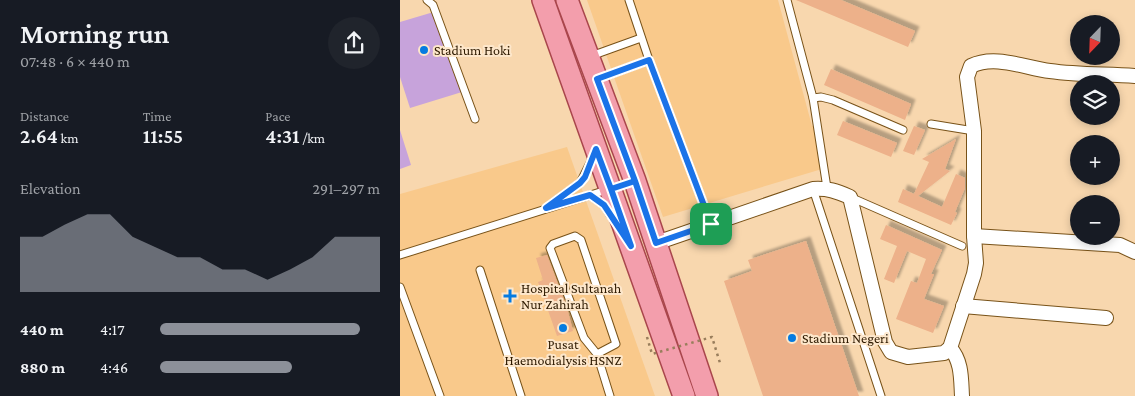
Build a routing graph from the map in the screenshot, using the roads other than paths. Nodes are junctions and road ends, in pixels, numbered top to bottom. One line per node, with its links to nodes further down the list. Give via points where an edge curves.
1 (427, 0): 12 (lane, via 433,5)
2 (543, 0): 16 (main road)
3 (567, 0): 7 (main road)
4 (629, 0): 6 (lane)
5 (787, 0): 11 (lane)
6 (641, 38): 7 (lane); 8 (lane)
7 (589, 57): 10 (main road)
8 (649, 60): 10 (lane); 24 (lane)
9 (1135, 76): 15 (street, via 1051,72 980,61 971,66 967,77)
10 (597, 79): 17 (main road)
11 (813, 98): 14 (lane, via 821,96); 18 (lane)
12 (475, 119)
13 (931, 124): 15 (lane)
14 (904, 130)
15 (974, 131): 25 (street)
16 (596, 149): 19 (main road); 23 (lane, via 580,183)
17 (635, 181): 19 (lane); 26 (main road)
18 (827, 188): 20 (street); 22 (street)
19 (611, 189): 21 (lane); 27 (main road)
20 (813, 189): 24 (street); 42 (lane)
21 (590, 195): 23 (lane); 27 (lane, via 604,205)
22 (850, 197): 28 (lane); 35 (street, via 890,352 908,357 944,353)
23 (546, 208): 30 (lane)
24 (711, 224): 26 (street)
25 (974, 236): 29 (street, via 1120,245); 33 (street, via 976,262)
26 (656, 243): 41 (main road)
27 (631, 246): 40 (main road)
28 (962, 246)
29 (1135, 252)
30 (400, 255)
31 (480, 270): 38 (lane)
32 (400, 287): 37 (lane)
33 (963, 306): 34 (street); 35 (street)
34 (1106, 318)
35 (950, 348): 43 (street, via 959,362)
36 (598, 354): 36 (lane, via 584,338 550,248 575,236 581,240 616,344); 39 (lane)
37 (440, 396)
38 (521, 396)
39 (610, 396)
40 (684, 396)
41 (708, 396)
42 (881, 396)
43 (962, 396)

